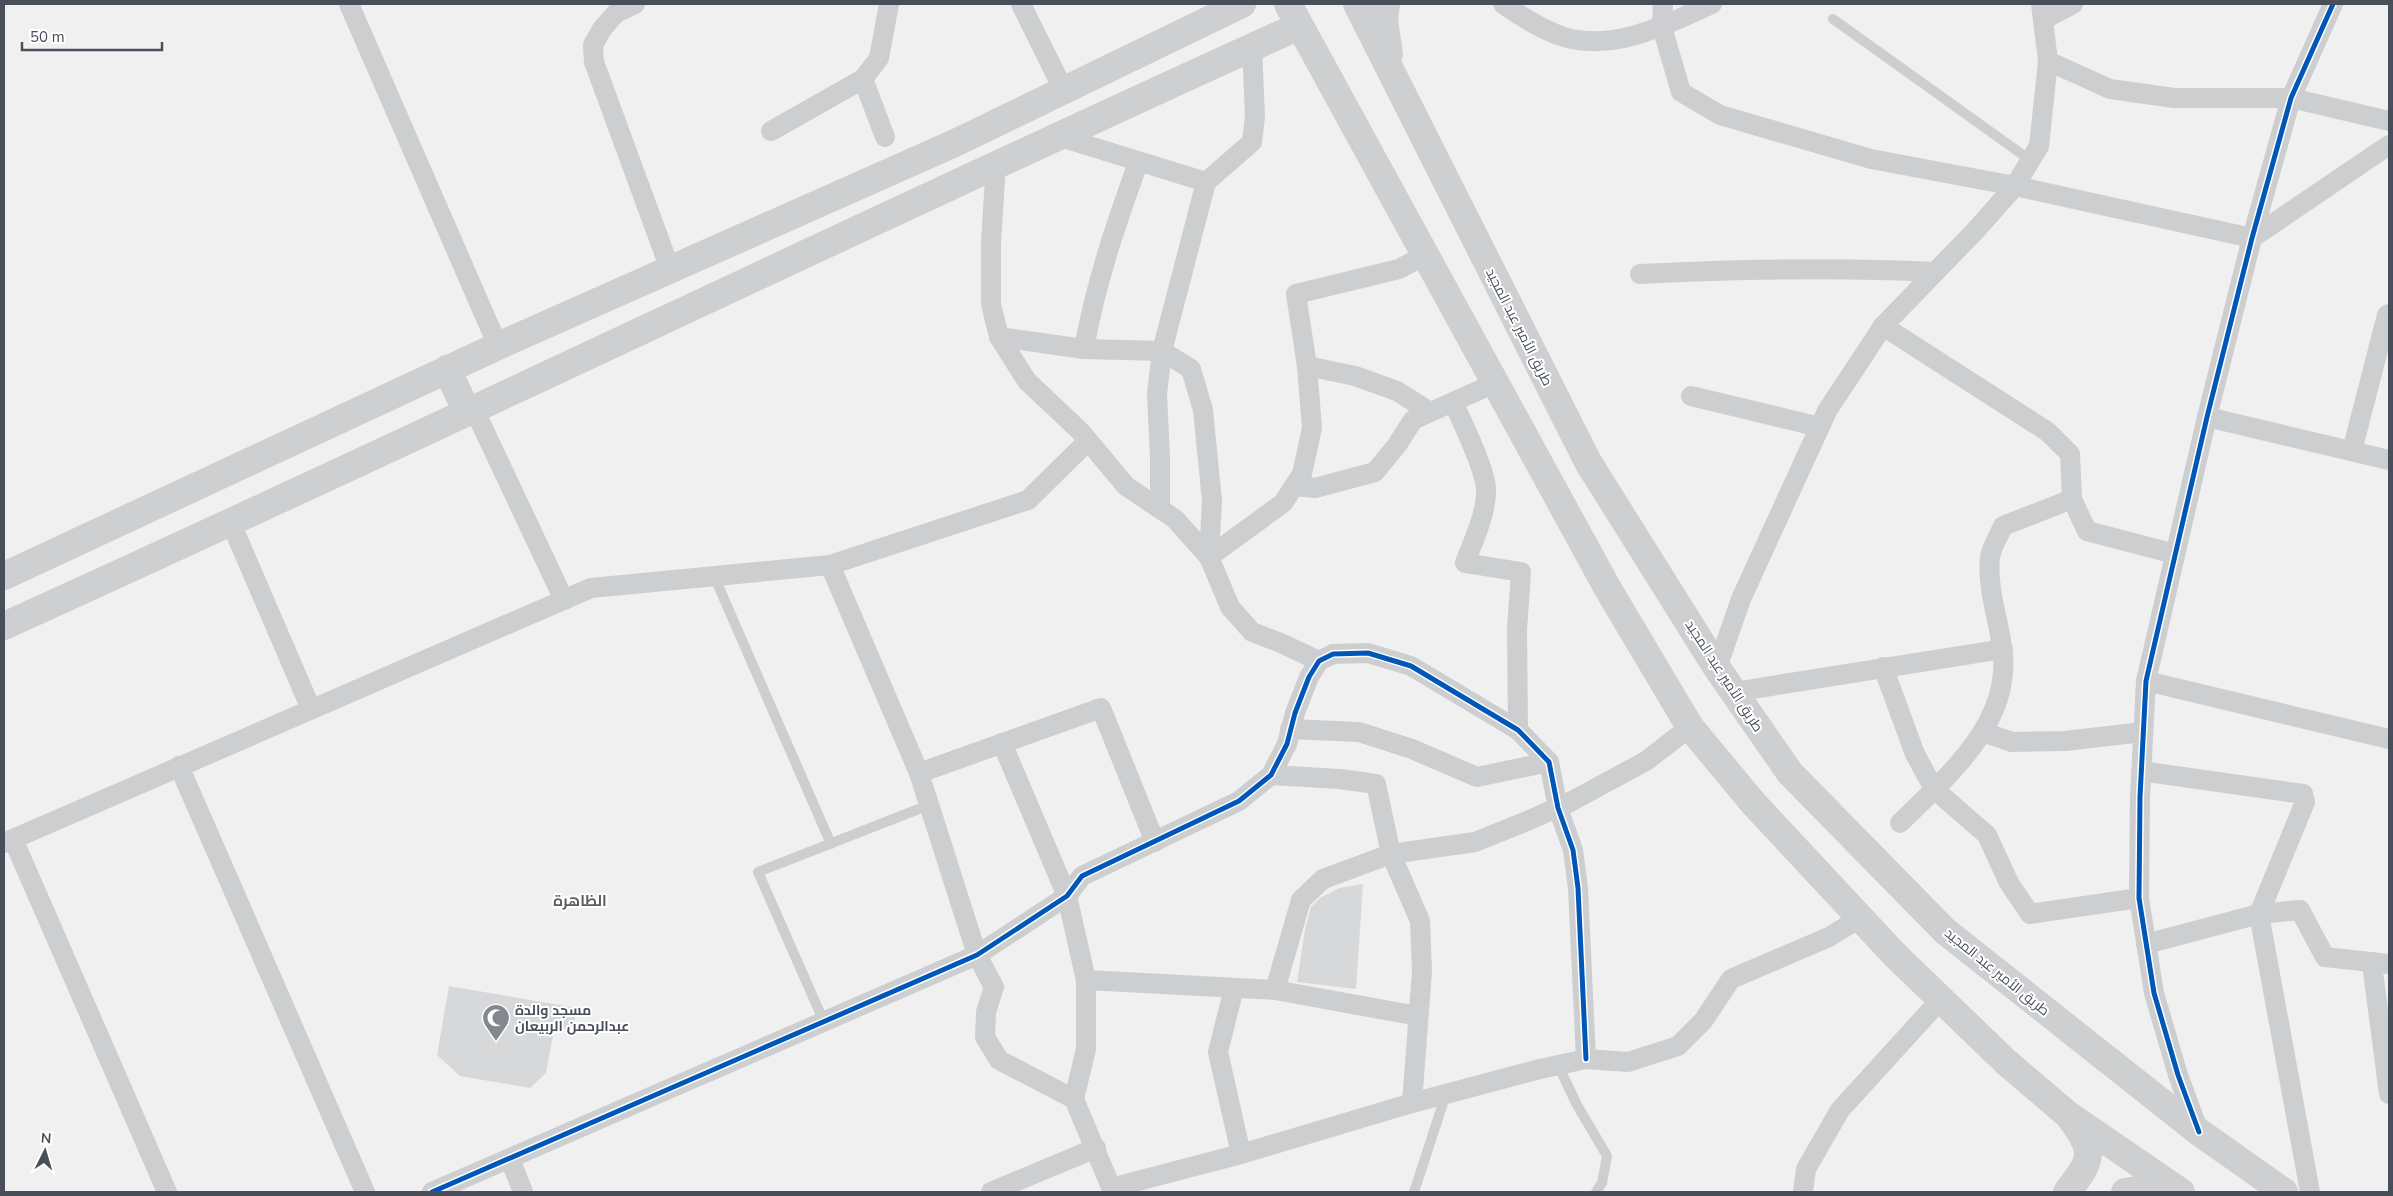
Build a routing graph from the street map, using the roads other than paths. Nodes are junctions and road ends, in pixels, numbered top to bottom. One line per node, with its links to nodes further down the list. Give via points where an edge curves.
1 (349, 4): 42 (street)
2 (635, 4): 13 (street)
3 (889, 4): 21 (street, via 879,58)
4 (1021, 4): 22 (street)
5 (1242, 4): 22 (main road)
6 (1356, 4): 20 (main road, طريق الأمير عبد المجيد)
7 (1386, 4): 20 (main road, via 1384,20)
8 (1503, 4): 17 (street, via 1533,24 1565,37 1602,42)
9 (1663, 4): 17 (street)
10 (1712, 4): 17 (street)
11 (2073, 4): 14 (street)
12 (2333, 4): 23 (street)
13 (618, 8): 36 (street, via 593,45 594,62)
14 (2042, 12): 19 (street)
15 (1294, 15): 18 (main road); 35 (main road)
16 (1833, 19): 29 (lane)
17 (1662, 27): 33 (street, via 1681,92 1720,115 1871,159)
18 (1252, 47): 26 (main road); 32 (street, via 1255,116 1252,142)
19 (2048, 61): 23 (street, via 2110,89 2174,98); 29 (street, via 2039,146)
20 (1391, 71): 71 (main road, طريق الأمير عبد المجيد, via 1588,462)
21 (863, 79): 25 (street); 27 (street)
22 (1064, 91): 36 (main road, via 955,143)
23 (2291, 98): 24 (street); 34 (street)
24 (2389, 121)
25 (771, 131)
26 (1057, 136): 30 (street); 31 (main road)
27 (885, 137)
28 (2389, 145): 34 (street)
29 (2030, 160): 33 (street)
30 (1138, 163): 32 (street); 43 (street, via 1092,300)
31 (996, 164): 41 (street, via 991,304); 50 (main road)
32 (1206, 182): 44 (street)
33 (2015, 186): 34 (street); 37 (street)
34 (2252, 238): 52 (street)
35 (1425, 255): 45 (street, via 1399,269 1296,294); 47 (main road)
36 (670, 269): 42 (main road)
37 (1935, 272): 38 (street, via 1765,268); 40 (street)
38 (1640, 274)
39 (2389, 314): 55 (street)
40 (1883, 326): 53 (street, via 1827,411); 58 (street, via 2048,432 2070,454)
41 (999, 337): 43 (street); 54 (street, via 1027,381)
42 (498, 346): 46 (main road)
43 (1084, 349): 44 (street)
44 (1162, 351): 59 (street, via 1156,394); 62 (street, via 1191,369 1203,410 1212,501)
45 (1307, 366): 51 (street, via 1355,376 1397,391); 57 (street, via 1312,428 1302,474)
46 (447, 369): 50 (main road); 64 (main road)
47 (1495, 383): 49 (street); 75 (main road, via 1608,589)
48 (1691, 396): 53 (street)
49 (1453, 402): 51 (street); 77 (street, via 1486,488 1480,520 1465,564 1520,572)
50 (471, 410): 60 (main road); 66 (street)
51 (1430, 412): 57 (street, via 1413,420 1375,472 1315,488)
52 (2207, 417): 55 (street); 61 (street)
53 (1820, 427): 71 (street, via 1741,599)
54 (1088, 441): 59 (street, via 1126,486); 63 (street, via 1028,500)
55 (2352, 451): 56 (street)
56 (2389, 460)
57 (1294, 486): 62 (street, via 1284,503)
58 (2072, 498): 61 (street, via 2086,531); 68 (street, via 2002,526 1990,556 1990,594)
59 (1160, 509): 62 (street, via 1175,519)
60 (231, 523): 67 (main road); 74 (street)
61 (2176, 554): 72 (street)
62 (1209, 557): 69 (street, via 1230,606 1252,632)
63 (830, 565): 65 (street); 85 (street)
64 (4, 576)
65 (714, 576): 66 (street, via 591,588); 93 (lane)
66 (564, 600): 74 (street)
67 (4, 626)
68 (2003, 649): 70 (street); 78 (street, via 2002,688)
69 (1319, 661): 76 (street, via 1309,677); 77 (street, via 1332,654 1368,653 1410,666)
70 (1883, 667): 73 (street); 87 (street, via 1915,754)
71 (1717, 668): 73 (main road, طريق الأمير عبد المجيد)
72 (2146, 681): 79 (street); 80 (street)
73 (1734, 692): 115 (main road, طريق الأمير عبد المجيد, via 1790,773 1945,931)
74 (311, 709): 83 (street)
75 (1690, 727): 89 (street, via 1646,761); 98 (main road, via 1754,804)
76 (1290, 729): 82 (street, via 1359,732 1412,749 1477,777); 86 (street, via 1287,744)
77 (1518, 730): 82 (street)
78 (1983, 732): 79 (street, via 2012,742 2065,741); 87 (street)
79 (2143, 732): 84 (street)
80 (2389, 739)
81 (1002, 744): 85 (street); 92 (street, via 1101,708); 95 (street)
82 (1550, 762): 89 (street)
83 (179, 766): 91 (street); 122 (street)
84 (2141, 771): 96 (street); 97 (street, via 2303,794 2305,802)
85 (919, 773): 88 (street)
86 (1271, 775): 92 (street, via 1240,801); 94 (street, via 1376,784)
87 (1934, 789): 90 (street); 96 (street, via 1987,835 2009,883 2030,914)
88 (929, 805): 93 (lane); 100 (street)
89 (1558, 808): 94 (street, via 1475,842); 108 (street, via 1573,850 1578,888)
90 (1900, 823)
91 (8, 841): 121 (street)
92 (1155, 842): 95 (street, via 1082,876)
93 (831, 844): 107 (lane, via 758,872)
94 (1391, 854): 104 (street, via 1323,879 1301,900); 106 (street, via 1420,921 1422,971)
95 (1067, 896): 100 (street); 102 (street)
96 (2139, 898): 99 (street)
97 (2259, 914): 99 (street); 101 (street, via 2300,910 2325,957); 132 (street)
98 (1860, 918): 105 (main road); 108 (street, via 1829,937 1732,979 1703,1021 1678,1046 1628,1062)
99 (2146, 944): 115 (street, via 2154,993)
100 (977, 955): 107 (street); 112 (street, via 994,986 986,1012 985,1037 999,1060)
101 (2381, 964): 111 (street)
102 (1086, 980): 103 (street); 112 (street, via 1086,1049)
103 (1234, 988): 104 (street); 117 (street, via 1218,1052)
104 (1275, 990): 106 (street)
105 (1941, 999): 114 (main road, via 2006,1062); 128 (street, via 1840,1110 1806,1169)
106 (1418, 1016): 113 (street)
107 (824, 1022): 118 (street)
108 (1586, 1059): 109 (street)
109 (1558, 1065): 110 (street); 127 (lane, via 1607,1156 1602,1183)
110 (1446, 1094): 113 (street); 126 (lane)
111 (2389, 1094)
112 (1074, 1099): 116 (street)
113 (1412, 1103): 117 (street)
114 (2067, 1114): 119 (main road); 129 (main road, via 2085,1137 2089,1149 2085,1168)
115 (2199, 1132): 131 (main road, طريق الأمير عبد المجيد)
116 (1096, 1148): 120 (street); 125 (street)
117 (1241, 1154): 120 (street)
118 (510, 1159): 123 (street); 124 (street)
119 (2174, 1189): 130 (main road)
120 (1112, 1190)
121 (167, 1192)
122 (365, 1192)
123 (432, 1192)
124 (523, 1192)
125 (991, 1192)
126 (1414, 1192)
127 (1596, 1192)
128 (1803, 1192)
129 (2067, 1192)
130 (2125, 1192)
131 (2284, 1192)
132 (2310, 1192)

